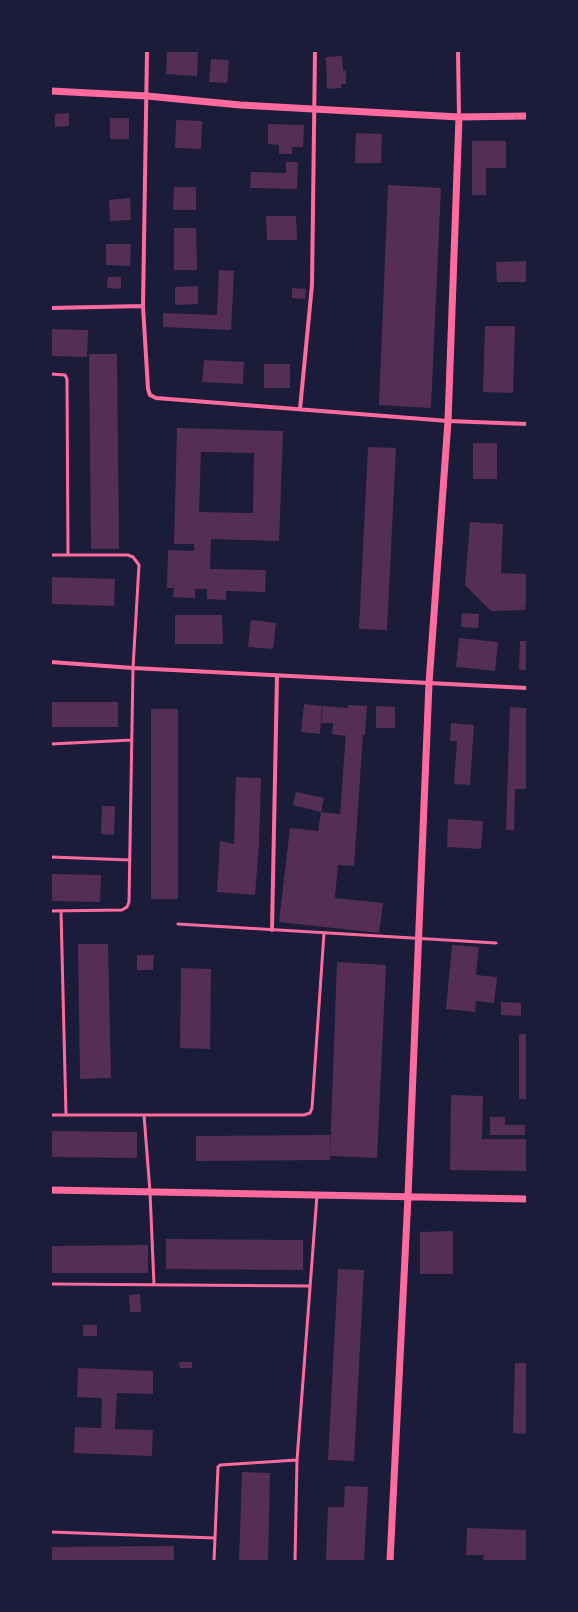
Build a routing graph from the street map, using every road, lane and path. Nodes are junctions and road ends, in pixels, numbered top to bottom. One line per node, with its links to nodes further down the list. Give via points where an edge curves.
1 (147, 51): 5 (street)
2 (314, 51): 6 (street)
3 (458, 51): 8 (street)
4 (51, 91): 5 (street)
5 (147, 96): 6 (street); 9 (street)
6 (313, 109): 8 (street); 12 (street, via 312,285)
7 (527, 116): 8 (street)
8 (460, 117): 13 (street)
9 (143, 306): 10 (street); 12 (street, via 150,395 156,398)
10 (51, 308)
11 (51, 374): 16 (lane, via 65,375 67,379)
12 (300, 408): 13 (street)
13 (448, 421): 14 (street); 20 (street)
14 (527, 424)
15 (51, 555): 16 (lane)
16 (68, 555): 18 (lane, via 128,555 139,565)
17 (51, 662): 18 (street)
18 (133, 668): 19 (street); 22 (lane)
19 (277, 676): 20 (street); 29 (street)
20 (429, 683): 21 (street); 31 (street)
21 (527, 688)
22 (132, 740): 23 (lane); 25 (lane)
23 (51, 744)
24 (51, 857): 25 (lane)
25 (130, 860): 27 (lane, via 127,907 122,910)
26 (51, 911): 27 (lane)
27 (61, 911): 34 (lane)
28 (178, 924): 29 (lane)
29 (272, 930): 30 (lane)
30 (324, 933): 31 (lane); 35 (lane, via 310,1113)
31 (420, 939): 32 (lane); 39 (street)
32 (496, 942)
33 (51, 1115): 34 (lane)
34 (66, 1115): 35 (lane)
35 (144, 1115): 37 (lane)
36 (51, 1190): 37 (street)
37 (150, 1192): 38 (street); 42 (lane)
38 (318, 1195): 39 (street); 43 (lane)
39 (408, 1196): 40 (street); 49 (street)
40 (527, 1199)
41 (51, 1284): 42 (lane)
42 (154, 1285): 43 (lane)
43 (310, 1286): 44 (lane)
44 (297, 1460): 46 (lane, via 220,1465); 48 (lane)
45 (51, 1532): 46 (lane)
46 (215, 1538): 47 (lane)
47 (214, 1561)
48 (295, 1561)
49 (390, 1561)

